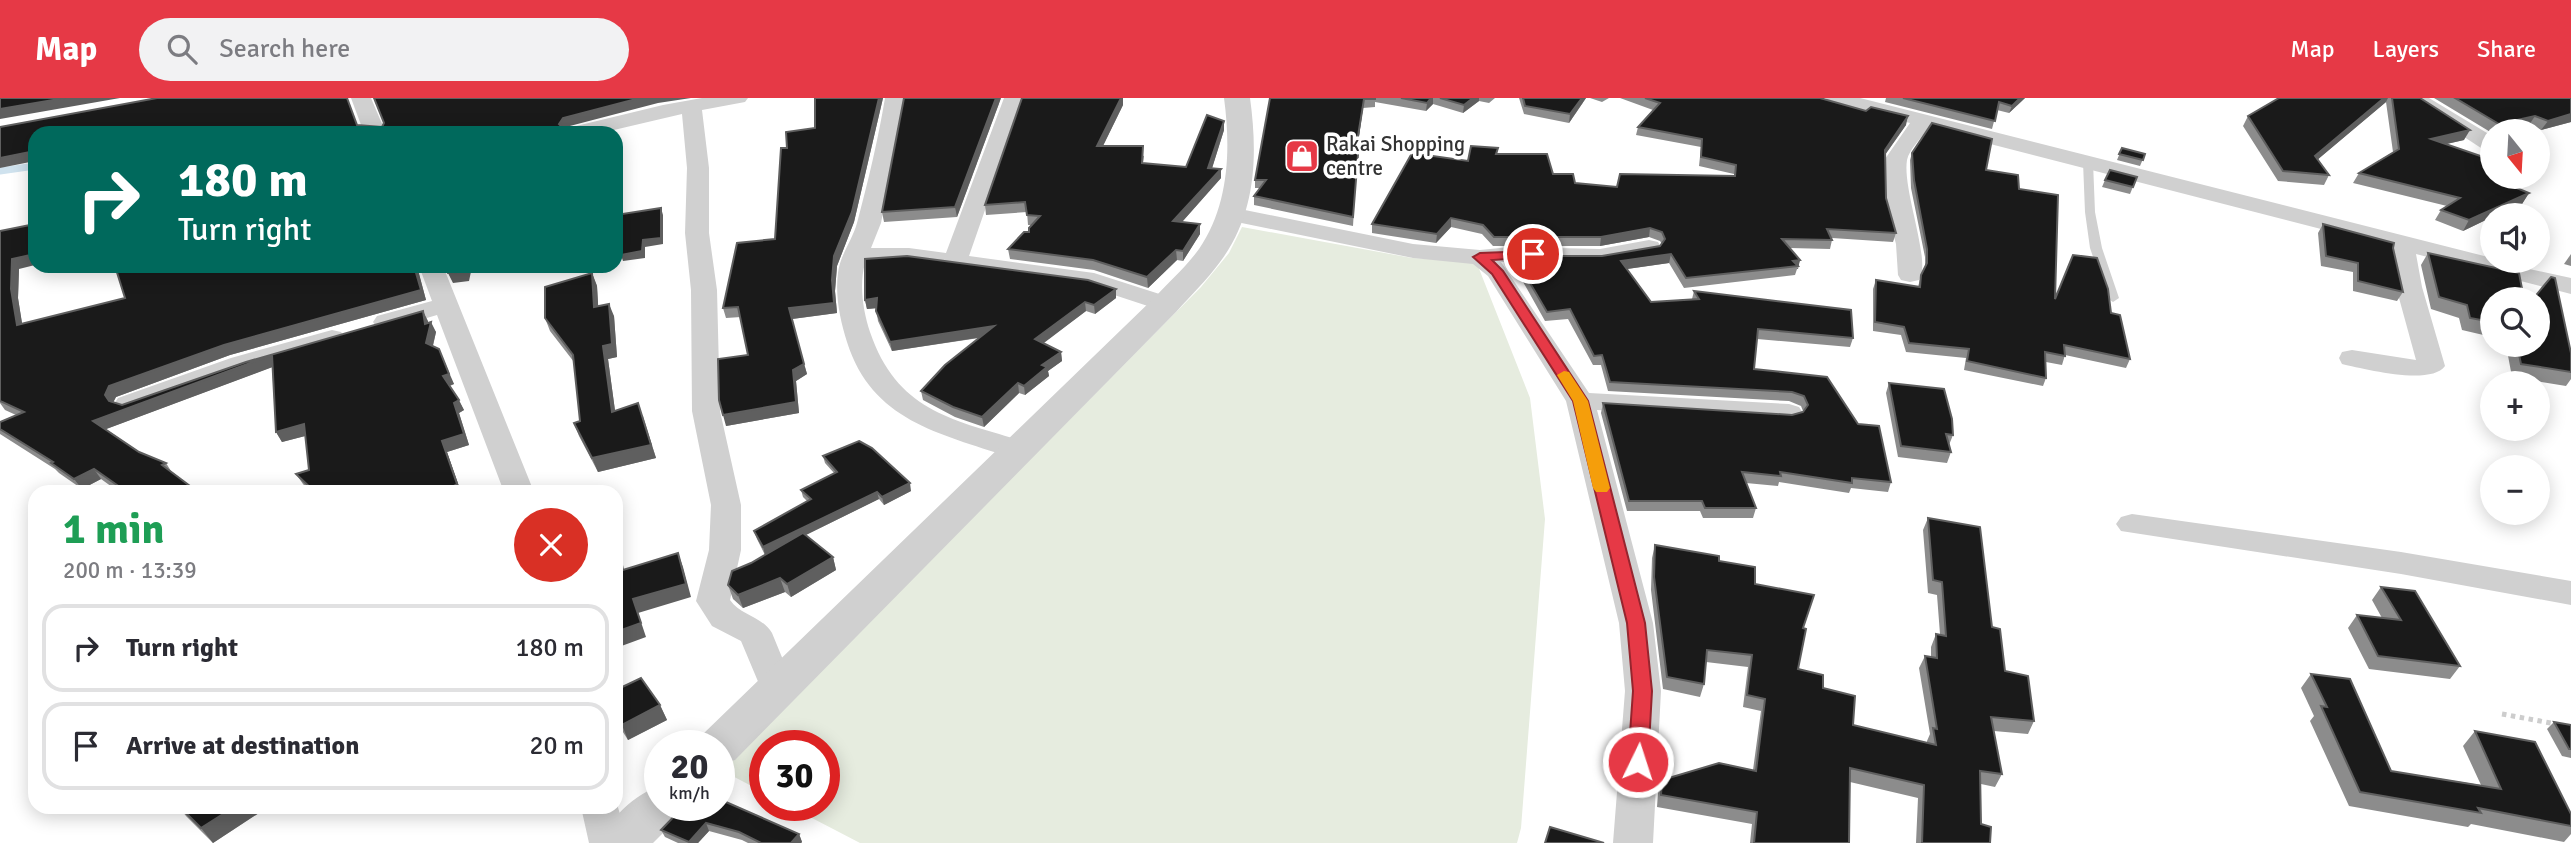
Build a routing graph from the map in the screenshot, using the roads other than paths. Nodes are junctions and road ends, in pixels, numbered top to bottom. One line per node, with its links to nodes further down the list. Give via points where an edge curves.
1 (361, 98): 10 (street)
2 (738, 98): 8 (street)
3 (895, 98): 17 (street, via 869,223)
4 (1014, 98): 19 (street)
5 (1237, 98): 14 (street, via 1243,144)
6 (1836, 98): 9 (street)
7 (2415, 98): 12 (street)
8 (691, 106): 11 (street); 34 (street, via 704,290 706,411 726,505 725,550 713,601 724,617 755,633)
9 (1922, 121): 13 (street); 21 (street, via 1896,159 1898,207)
10 (372, 126)
11 (606, 126)
12 (2480, 138)
13 (2088, 162): 15 (street); 23 (lane, via 2096,248)
14 (1230, 214): 18 (street, via 1413,251); 24 (street, via 1210,254)
15 (2402, 243): 22 (street); 26 (street, via 2431,366 2421,369)
16 (1650, 247): 18 (street, via 1600,256)
17 (855, 256): 19 (street); 30 (street, via 850,291 859,335 874,374 889,394 927,417)
18 (1480, 257): 27 (street, via 1497,271)
19 (955, 260): 24 (street, via 1094,281)
20 (434, 273): 25 (street)
21 (1910, 275)
22 (2571, 286)
23 (2113, 298)
24 (1166, 304): 30 (street)
25 (446, 305): 28 (street, via 241,363); 31 (street)
26 (2352, 358)
27 (1580, 401): 29 (street); 40 (street, via 1636,623 1643,691)
28 (128, 404)
29 (1789, 413)
30 (1019, 450): 34 (street)
31 (510, 485)
32 (2132, 524): 33 (street)
33 (2571, 593)
34 (777, 689): 35 (street)
35 (735, 731)
36 (602, 814): 38 (street)
37 (644, 821): 39 (street)
38 (609, 843)
39 (622, 843)
40 (1633, 843)

